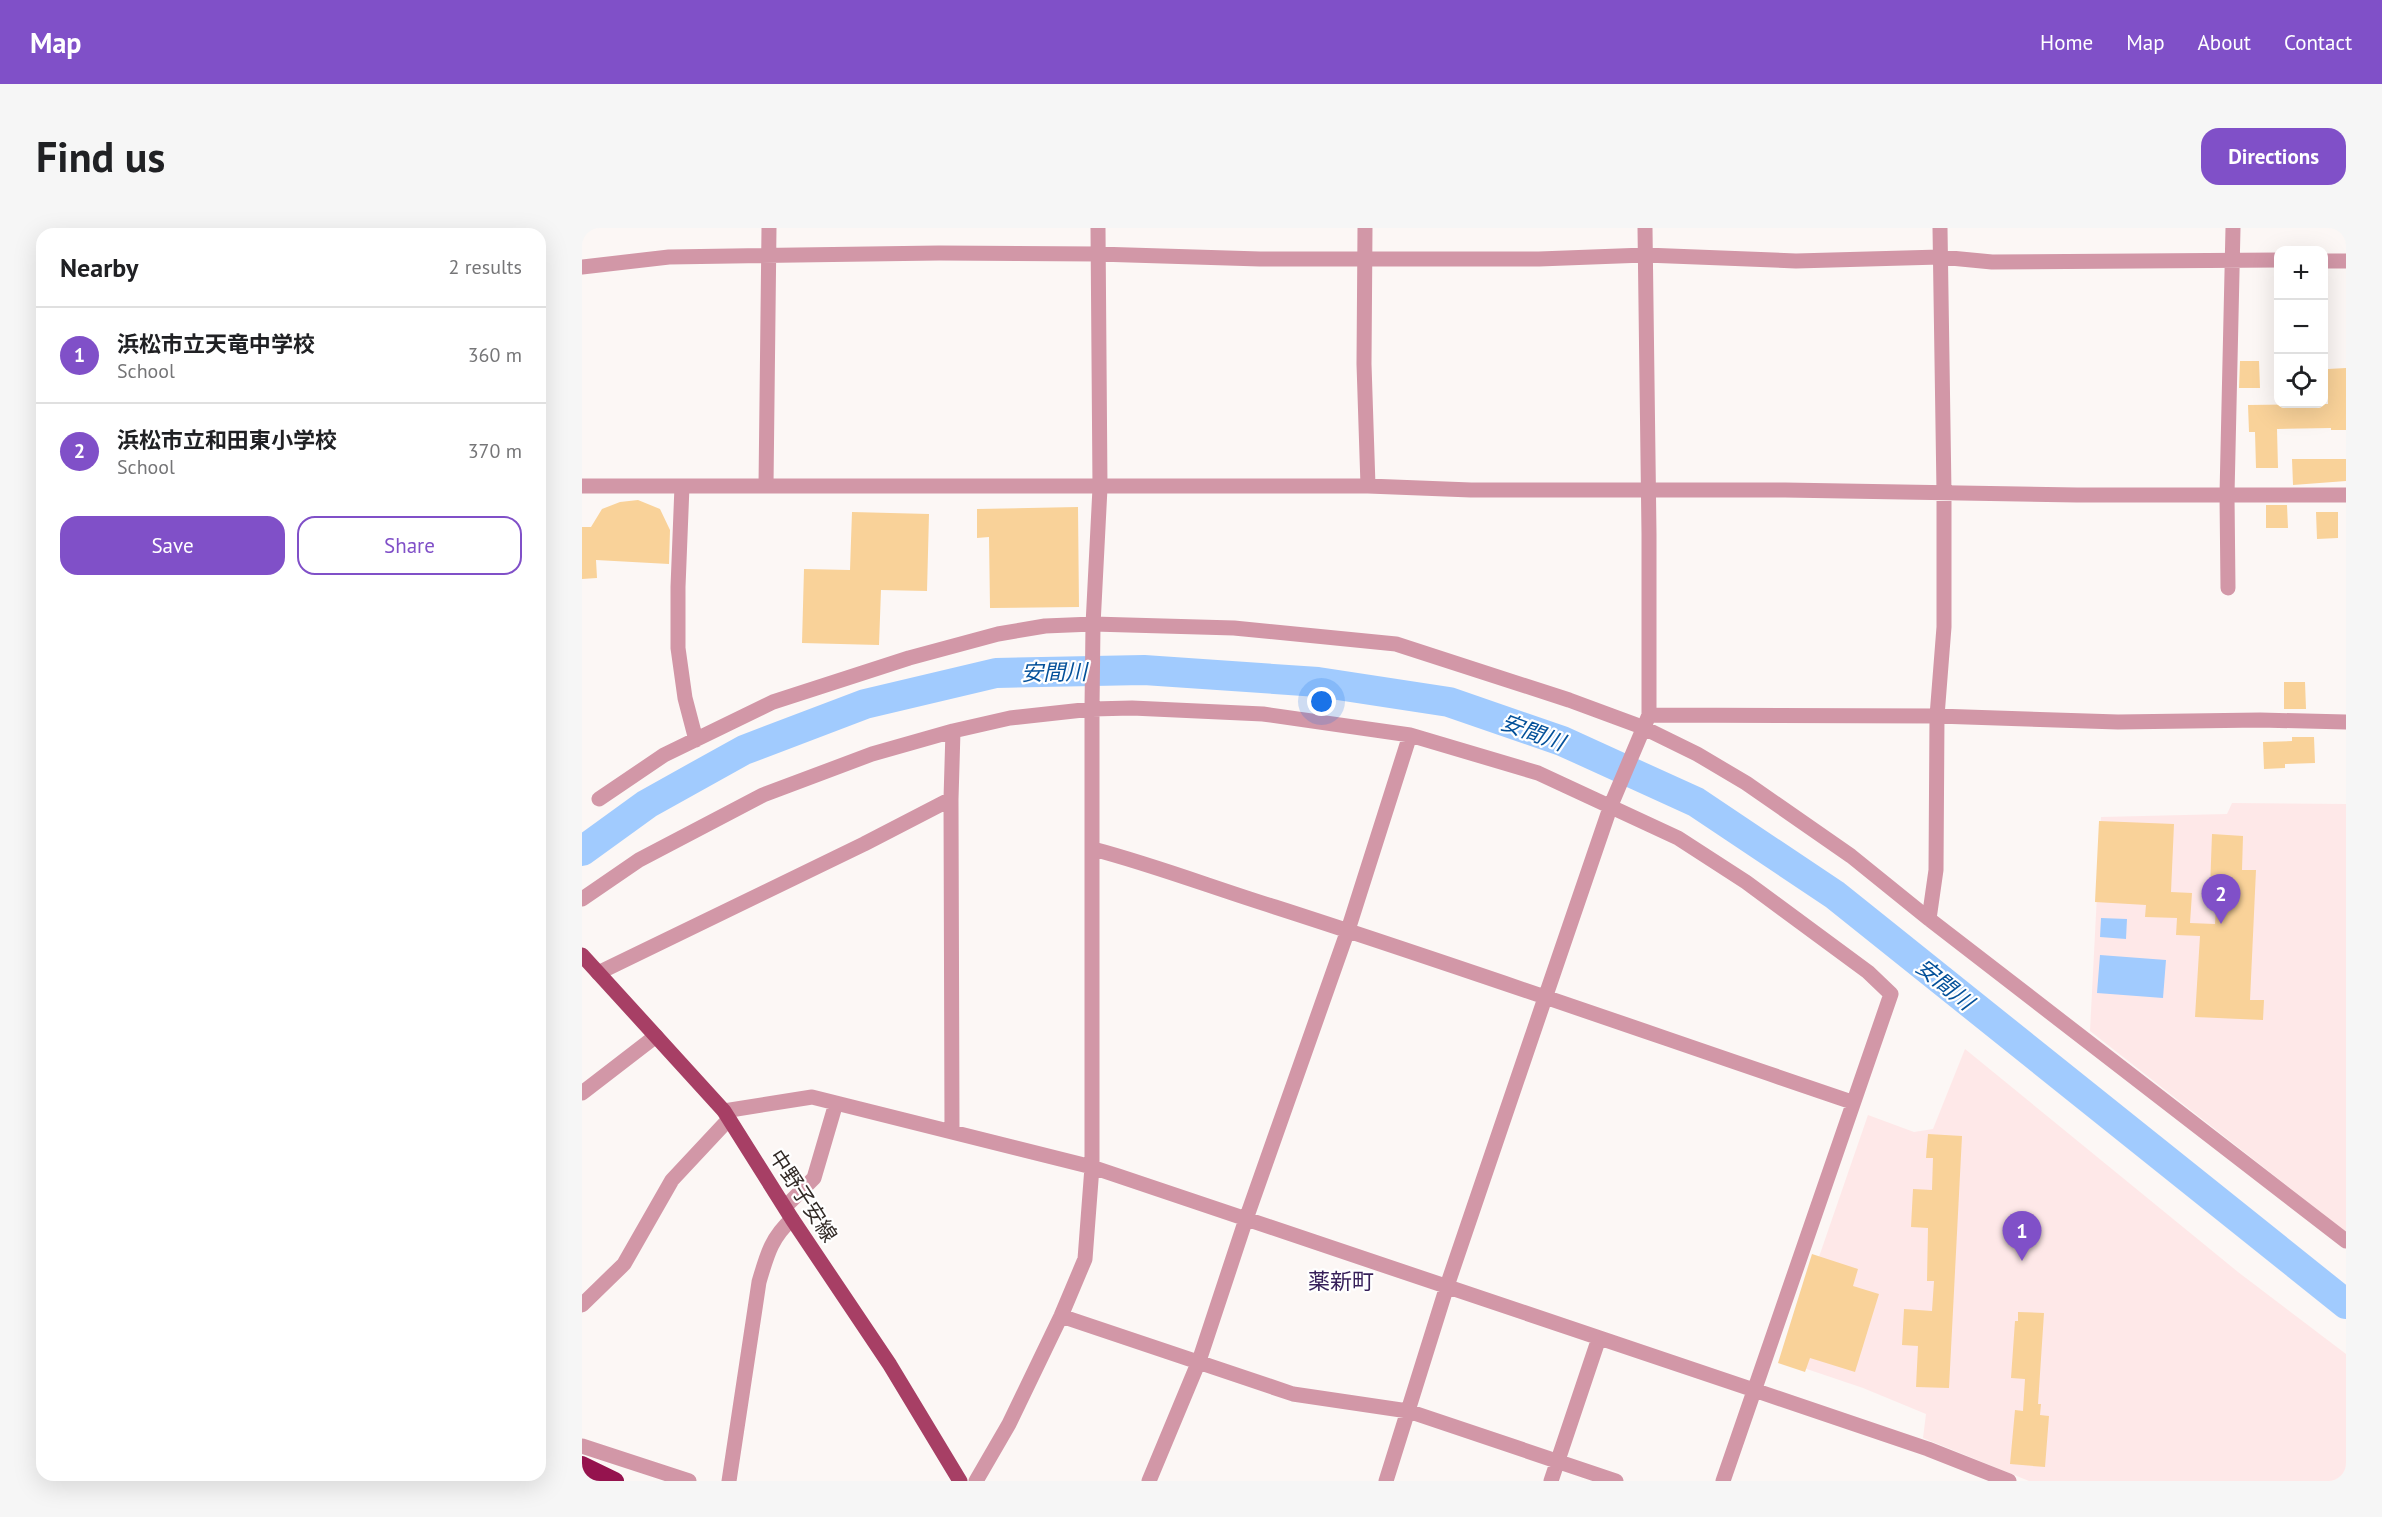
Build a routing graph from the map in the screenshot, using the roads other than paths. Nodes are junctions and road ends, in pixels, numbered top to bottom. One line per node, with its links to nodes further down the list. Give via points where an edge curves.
1 (769, 228): 8 (street)
2 (1098, 228): 7 (street)
3 (1365, 228): 11 (street)
4 (1645, 228): 9 (street)
5 (1940, 228): 10 (street)
6 (2233, 228): 12 (street)
7 (1097, 254): 8 (street); 11 (street); 21 (street)
8 (768, 255): 16 (street, via 669,257); 19 (street)
9 (1645, 255): 10 (street, via 1796,261); 11 (street); 22 (street)
10 (1940, 257): 12 (street, via 2004,262); 23 (street)
11 (1366, 258): 20 (street)
12 (2232, 259): 13 (street); 24 (street)
13 (2274, 260)
14 (2328, 261): 15 (street)
15 (2346, 261)
16 (582, 267)
17 (582, 486): 18 (street)
18 (682, 486): 19 (street); 34 (street, via 678,648)
19 (766, 486): 21 (street)
20 (1368, 486): 21 (street); 22 (street)
21 (1100, 488): 27 (street)
22 (1649, 490): 23 (street); 31 (street)
23 (1944, 492): 24 (street); 29 (street, via 1944,627)
24 (2227, 495): 25 (street); 26 (street)
25 (2346, 495)
26 (2228, 588)
27 (1093, 625): 28 (street); 31 (street, via 1234,628 1396,644); 34 (street, via 1045,626 998,634 909,658 773,702)
28 (1092, 708): 32 (street, via 1011,718); 33 (street, via 1263,714); 38 (street)
29 (1937, 716): 30 (street, via 2118,722); 31 (street); 40 (street, via 1936,870)
30 (2346, 722)
31 (1644, 724): 37 (street); 40 (street, via 1746,783 1851,856)
32 (953, 731): 36 (street); 39 (street, via 872,754 763,795 639,860)
33 (1410, 735): 37 (street, via 1538,773); 41 (street)
34 (696, 740): 35 (street, via 664,755)
35 (599, 799)
36 (951, 799): 43 (street); 50 (street)
37 (1611, 805): 44 (street); 47 (street, via 1678,837 1746,882 1868,972 1891,994)
38 (1093, 849): 41 (street); 51 (street)
39 (582, 899)
40 (1929, 919): 54 (street)
41 (1348, 930): 44 (street); 53 (street)
42 (582, 955): 43 (main road, 中野子安線)
43 (598, 974): 45 (main road, 中野子安線)
44 (1545, 998): 47 (street); 55 (street)
45 (656, 1036): 46 (street); 49 (main road, 中野子安線)
46 (582, 1093)
47 (1852, 1102): 60 (street)
48 (836, 1103): 49 (street, via 812,1097); 50 (street); 52 (street, via 814,1178)
49 (727, 1115): 52 (main road, 中野子安線); 56 (street, via 672,1180 624,1264)
50 (951, 1132): 51 (street)
51 (1092, 1167): 53 (street); 57 (street, via 1084,1259)
52 (789, 1213): 70 (street, via 769,1250 759,1282); 71 (main road, 中野子安線, via 890,1365)
53 (1246, 1219): 55 (street); 59 (street)
54 (2346, 1240)
55 (1447, 1286): 58 (street); 61 (street)
56 (582, 1305)
57 (1061, 1316): 59 (street); 72 (street, via 1009,1424)
58 (1599, 1338): 60 (street); 63 (street)
59 (1199, 1361): 61 (street, via 1293,1394); 73 (street)
60 (1754, 1390): 66 (street, via 1928,1449); 77 (street)
61 (1408, 1411): 63 (street); 74 (street)
62 (582, 1446): 69 (street)
63 (1557, 1461): 75 (street); 76 (street)
64 (582, 1465): 68 (highway)
65 (582, 1475): 67 (highway)
66 (2001, 1479)
67 (600, 1481)
68 (615, 1481)
69 (689, 1481)
70 (729, 1481)
71 (960, 1481)
72 (976, 1481)
73 (1149, 1481)
74 (1386, 1481)
75 (1551, 1481)
76 (1616, 1481)
77 (1723, 1481)

